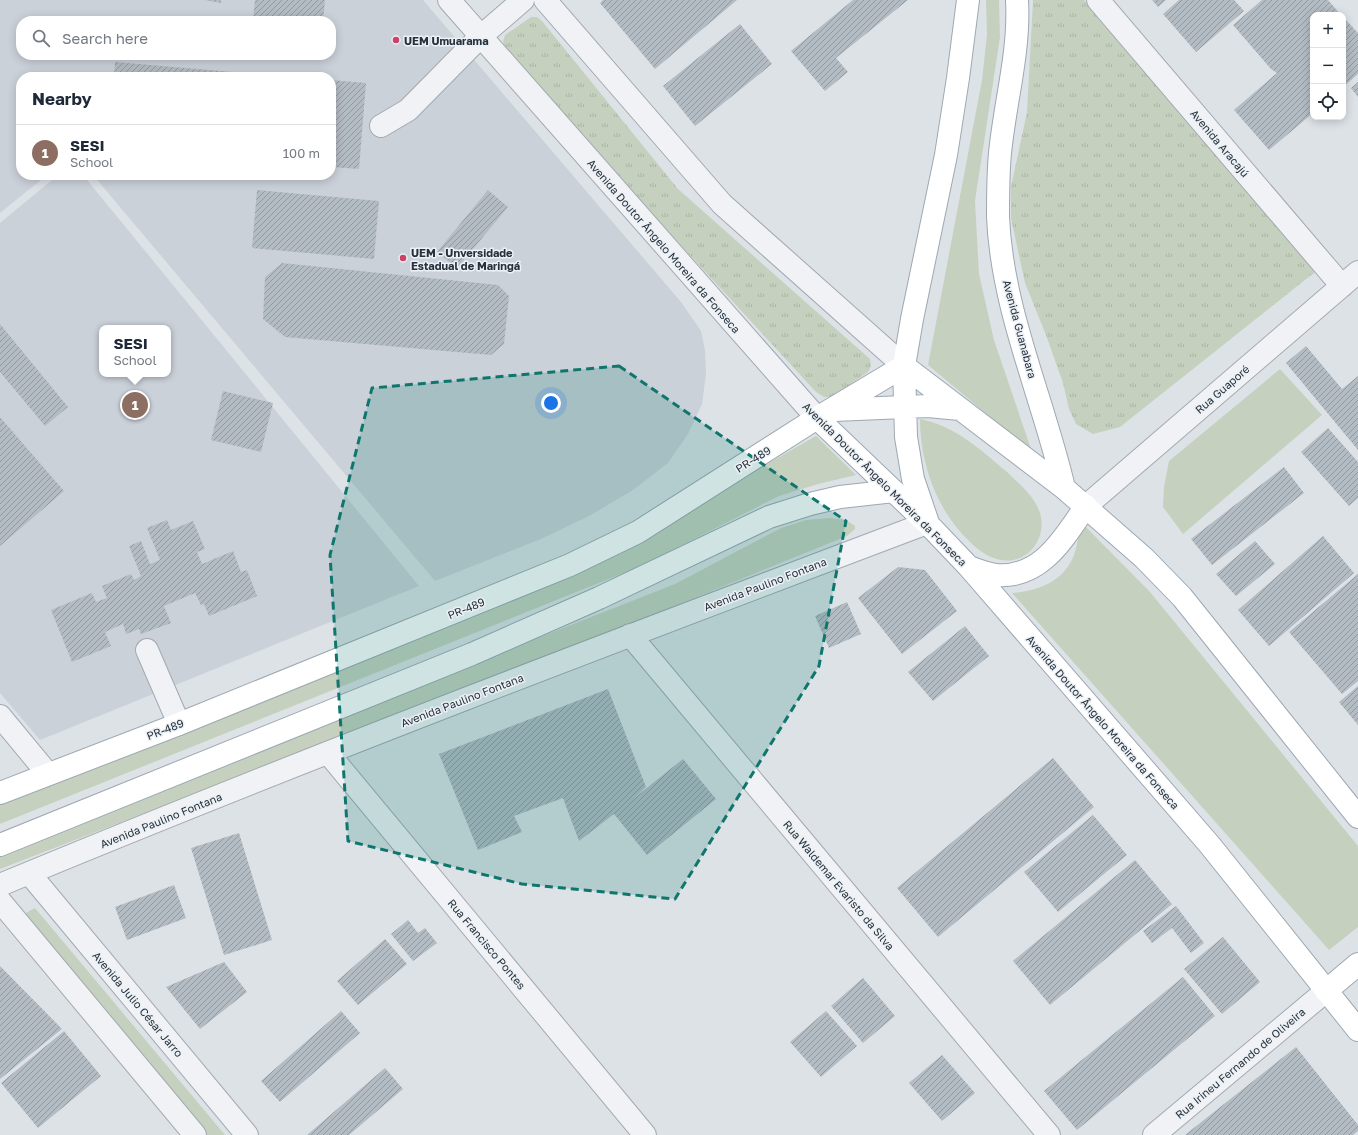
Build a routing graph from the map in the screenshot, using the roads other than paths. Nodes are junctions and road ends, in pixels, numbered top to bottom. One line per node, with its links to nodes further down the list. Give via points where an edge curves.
1 (449, 0): 7 (street, Avenida Doutor Ângelo Moreira da Fonseca)
2 (523, 0): 7 (street)
3 (545, 0): 11 (street, via 722,204)
4 (968, 0): 11 (main road, via 946,155)
5 (1017, 0): 15 (main road, Avenida Guanabara, via 1018,24 1000,154 998,218 1004,271 1019,335)
6 (1098, 0): 10 (street, Avenida Aracajú)
7 (480, 37): 8 (street, via 408,110); 14 (street, Avenida Doutor Ângelo Moreira da Fonseca)
8 (381, 126)
9 (1358, 272): 10 (street, Rua Guaporé)
10 (1342, 286): 17 (street, Rua Guaporé)
11 (904, 366): 12 (main road); 13 (main road); 14 (main road, PR-489 / PR-489)
12 (905, 406): 13 (main road); 14 (main road); 18 (main road, via 906,437 913,479)
13 (960, 409): 15 (main road)
14 (823, 414): 16 (main road, Avenida Doutor Ângelo Moreira da Fonseca); 23 (main road, PR-489 / PR-489, via 638,532 570,565)
15 (1064, 488): 17 (main road)
16 (894, 491): 18 (main road, Avenida Doutor Ângelo Moreira da Fonseca); 29 (main road, via 832,499 769,517 599,598 472,654)
17 (1086, 506): 19 (main road, via 1059,545 1032,569 1014,575 994,575); 28 (main road, via 1144,558 1182,597)
18 (928, 523): 19 (main road, Avenida Doutor Ângelo Moreira da Fonseca); 20 (street, Avenida Paulino Fontana)
19 (969, 567): 34 (main road, Avenida Doutor Ângelo Moreira da Fonseca, via 1209,844)
20 (630, 635): 25 (street, Avenida Paulino Fontana); 39 (street, Rua Waldemar Evaristo da Silva)
21 (147, 650): 23 (street)
22 (0, 716): 24 (street)
23 (178, 724): 26 (main road, PR-489 / PR-489)
24 (7, 736): 26 (street)
25 (328, 753): 30 (street, Avenida Paulino Fontana); 38 (street, Rua Francisco Pontes)
26 (48, 774): 27 (main road, PR-489 / PR-489)
27 (0, 793)
28 (1358, 817)
29 (0, 845)
30 (29, 873): 31 (street, Avenida Paulino Fontana); 37 (street, Avenida Julio César Jarro)
31 (0, 885)
32 (0, 901): 36 (street)
33 (1358, 964): 34 (main road)
34 (1326, 991): 35 (main road, Avenida Doutor Ângelo Moreira da Fonseca); 40 (street, Rua Irineu Fernando de Oliveira)
35 (1358, 1030)
36 (194, 1135)
37 (247, 1135)
38 (645, 1135)
39 (1049, 1135)
40 (1154, 1135)

